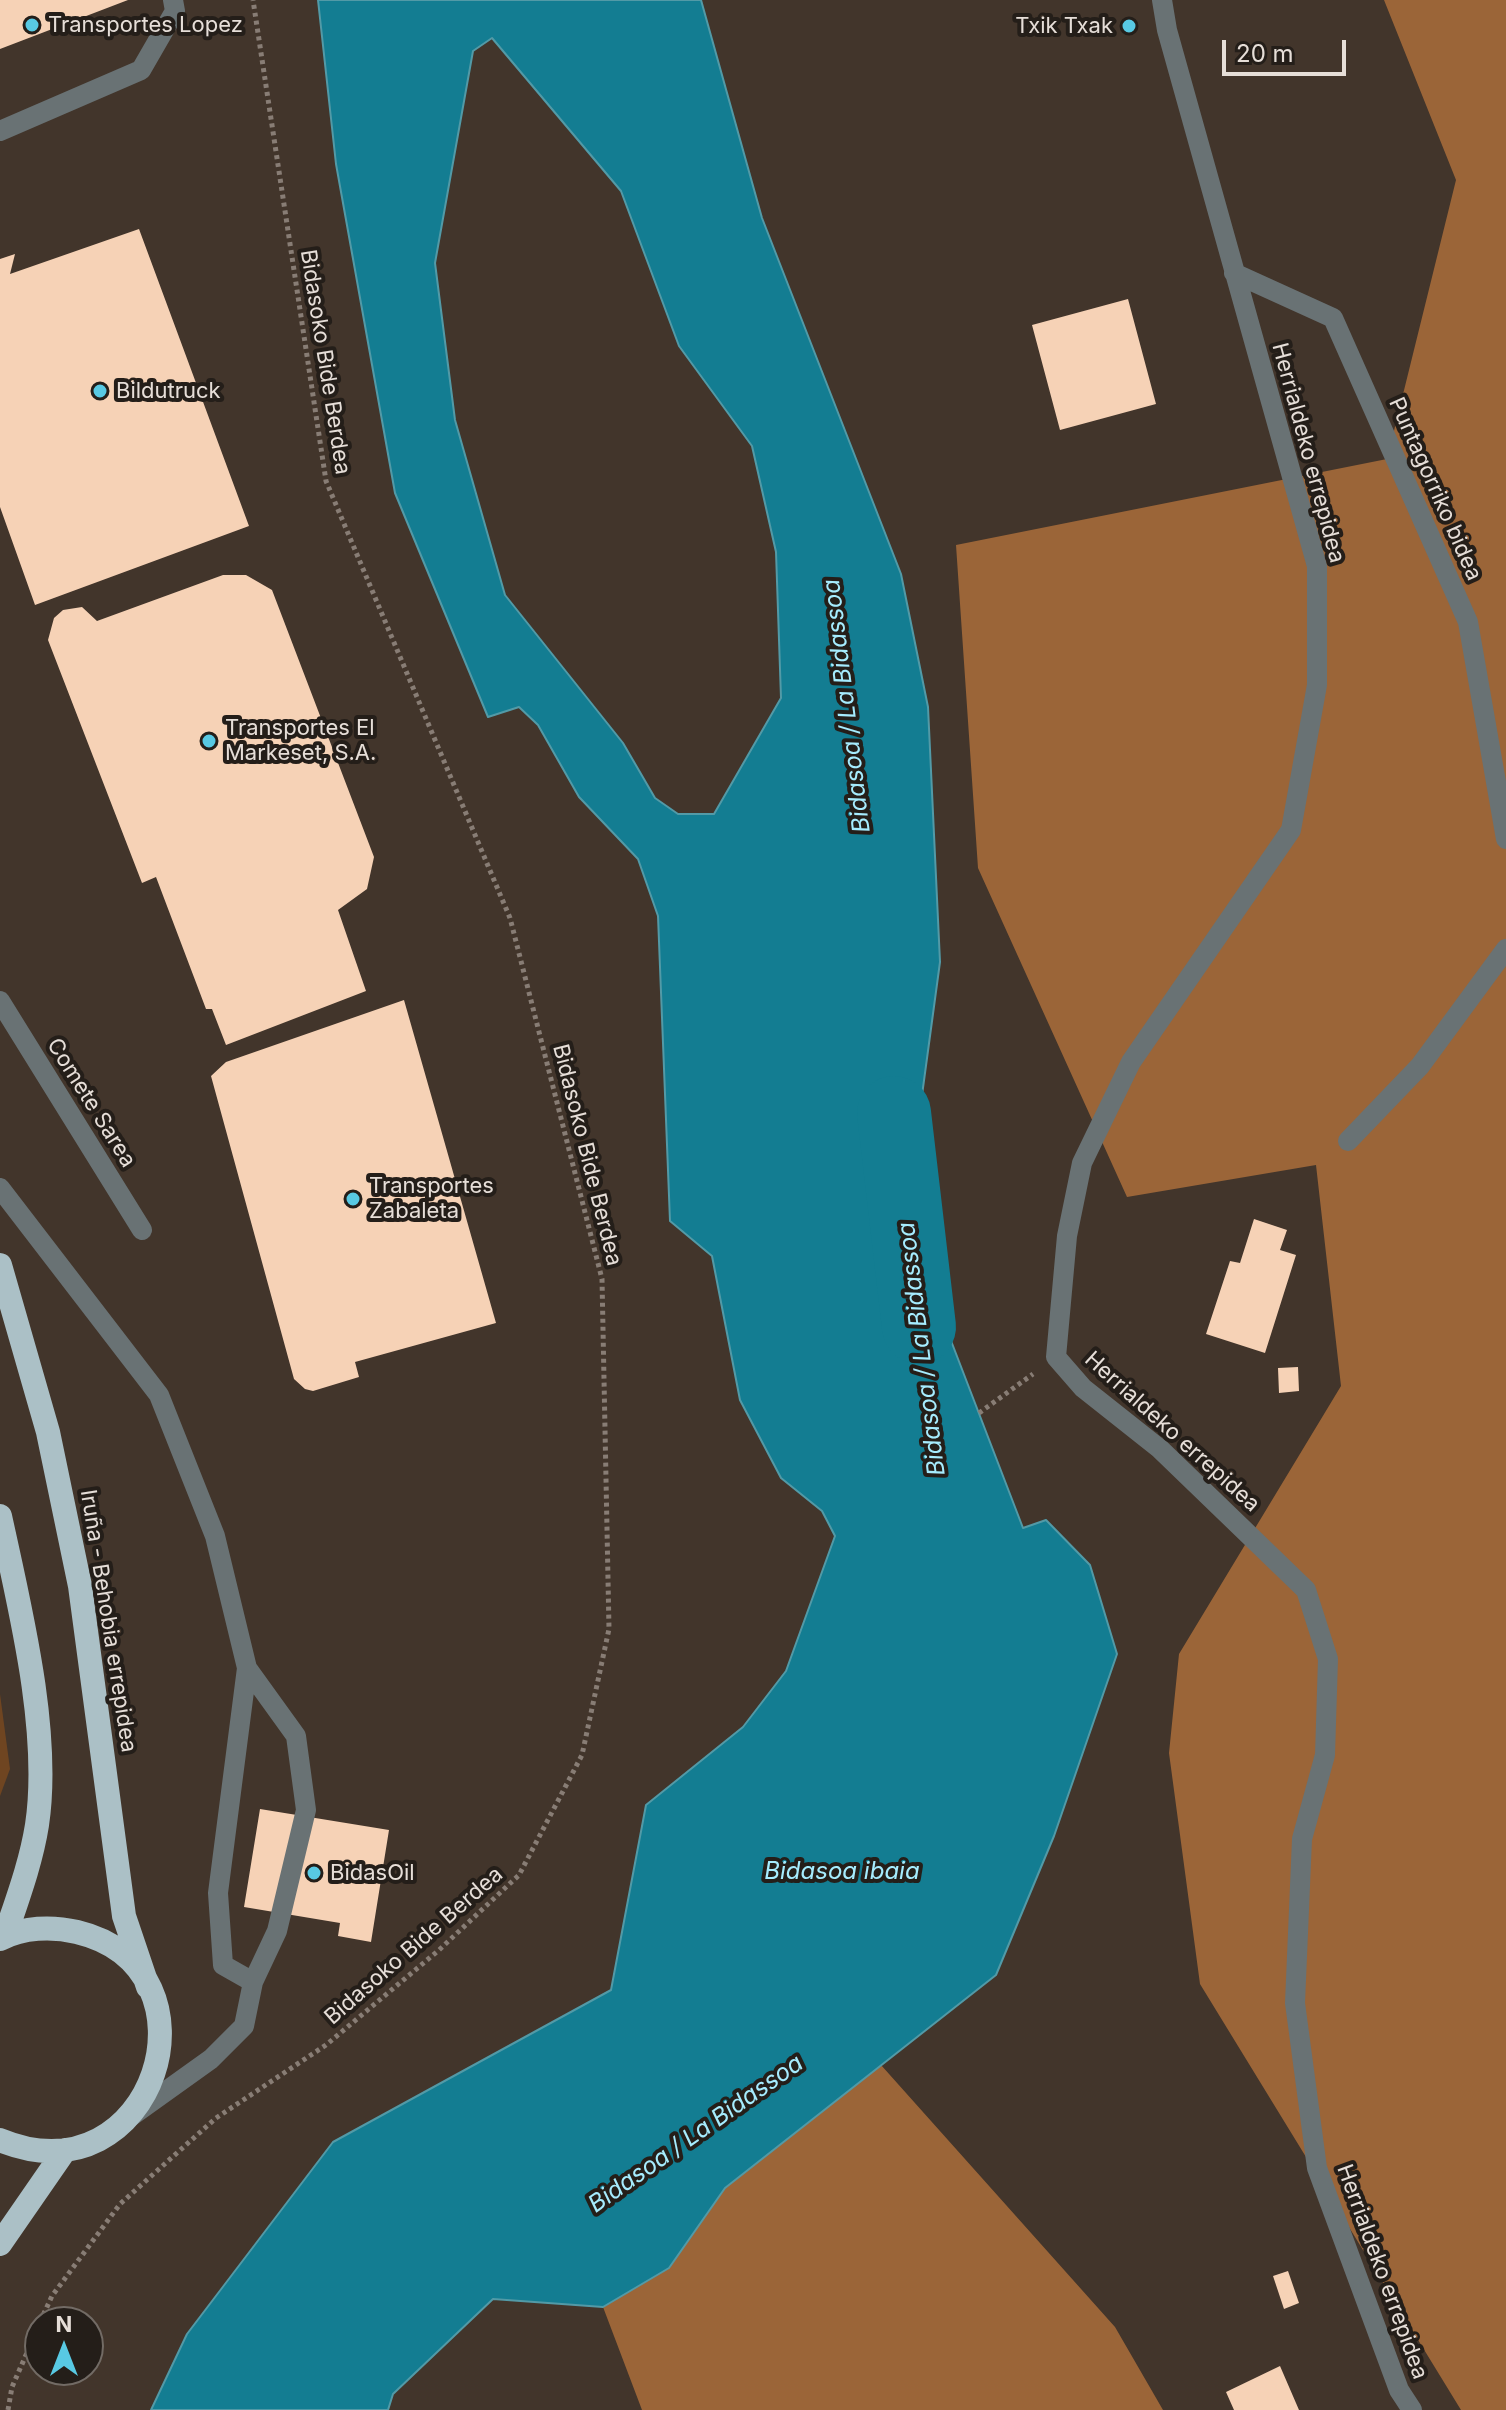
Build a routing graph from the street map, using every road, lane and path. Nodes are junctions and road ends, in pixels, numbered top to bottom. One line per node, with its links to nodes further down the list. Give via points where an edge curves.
1 (173, 0): 4 (street, via 175,11 141,70)
2 (253, 0): 24 (path, Bidasoko Bide Berdea, via 326,481 510,918 602,1279 609,1629 582,1755 519,1875 338,2035 216,2118 120,2204)
3 (1162, 0): 5 (street, Herrialdeko errepidea)
4 (0, 131)
5 (1234, 273): 6 (street, Puntagorriko bidea, via 1333,318 1468,622); 13 (street, Herrialdeko errepidea, via 1317,566 1317,685 1291,830 1131,1062 1082,1163 1067,1236)
6 (1506, 839)
7 (1506, 949): 9 (street, via 1420,1066)
8 (0, 1001): 11 (street, Comete Sarea)
9 (1348, 1141)
10 (0, 1188): 16 (street, via 159,1395 215,1536)
11 (142, 1230)
12 (0, 1265): 19 (highway, Iruña - Behobia errepidea, via 48,1432 80,1586 124,1916)
13 (1056, 1357): 14 (path); 27 (street, Herrialdeko errepidea, via 1083,1388 1160,1449 1306,1590 1328,1659 1325,1755 1302,1839 1295,2003 1317,2168 1399,2390)
14 (979, 1413)
15 (0, 1516): 17 (highway, via 18,1599 40,1777 32,1851)
16 (247, 1668): 18 (street, via 218,1893 223,1965); 18 (street, via 296,1736 306,1810 277,1931)
17 (2, 1938): 19 (highway, via 46,1928 87,1934 122,1955)
18 (253, 1982): 20 (street, via 244,2026 211,2059)
19 (148, 1987): 20 (highway, Iruña - Behobia errepidea, via 159,2021 160,2057 149,2090)
20 (128, 2119): 22 (highway, via 99,2139)
21 (0, 2140): 22 (highway, via 22,2148)
22 (65, 2150): 23 (highway)
23 (0, 2244)
24 (47, 2306)
25 (24, 2359): 26 (path, Bidasoko Bide Berdea)
26 (8, 2410)
27 (1412, 2410)

